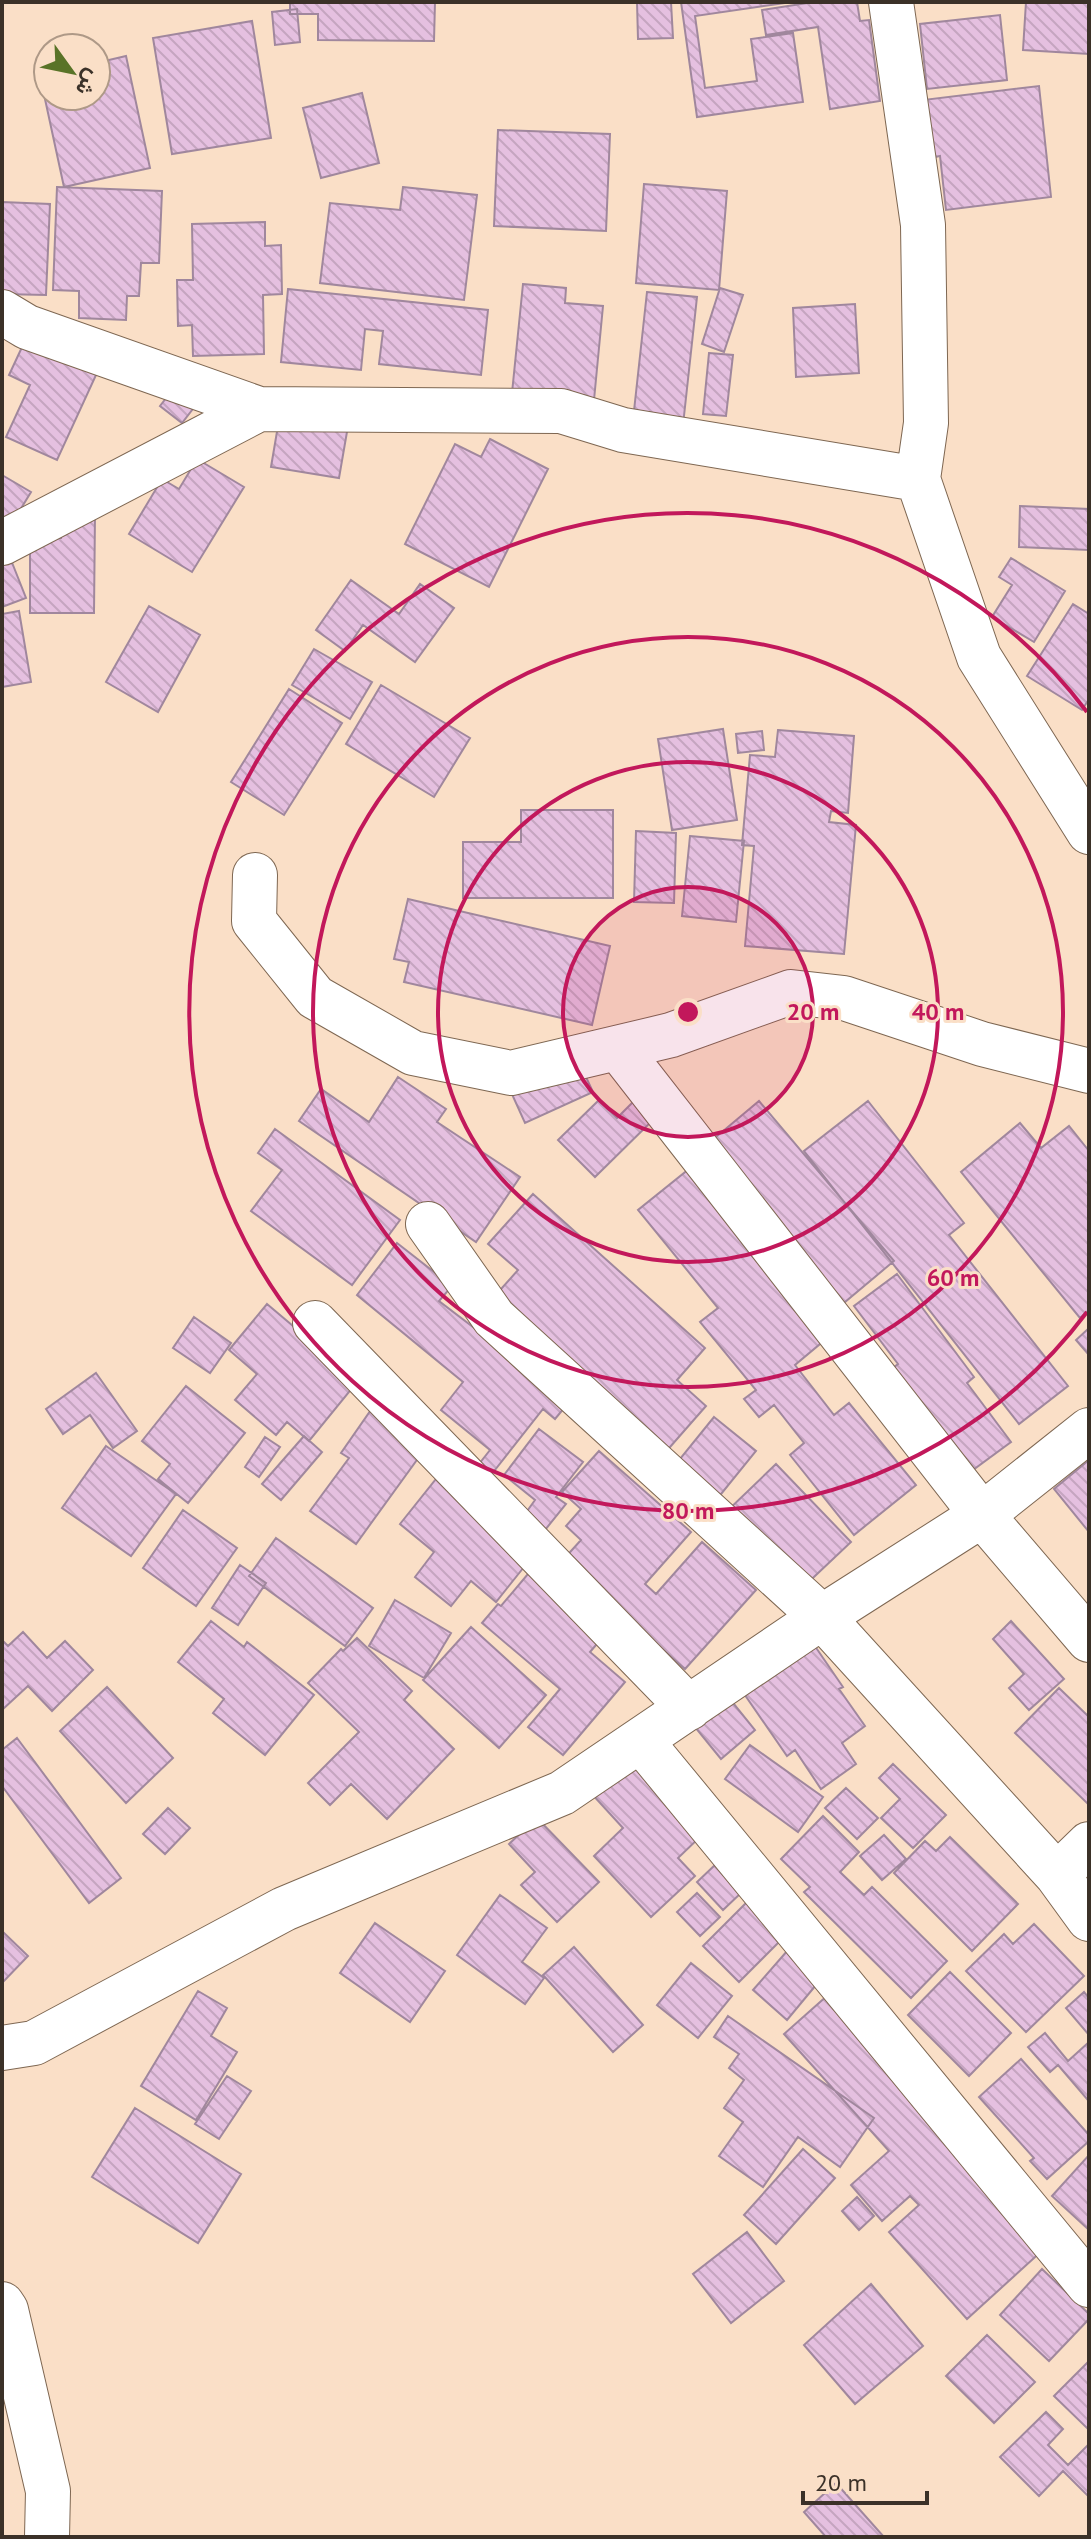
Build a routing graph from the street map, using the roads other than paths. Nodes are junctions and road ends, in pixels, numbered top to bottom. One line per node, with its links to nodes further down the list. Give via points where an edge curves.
1 (891, 2): 4 (street, via 923,225 926,423)
2 (2, 312): 3 (street, via 27,327)
3 (259, 409): 4 (street, via 561,411 623,430); 5 (street)
4 (918, 479): 6 (street, via 979,657)
5 (2, 543)
6 (1089, 832)
7 (255, 875): 8 (street, via 254,921 315,997 413,1053 511,1073)
8 (618, 1048): 9 (street, via 791,992 844,998 982,1044); 13 (street)
9 (1089, 1071)
10 (428, 1224): 14 (street, via 494,1318)
11 (315, 1323): 16 (street)
12 (1089, 1430): 13 (street)
13 (982, 1515): 14 (street); 15 (street)
14 (822, 1617): 16 (street); 19 (street)
15 (1089, 1640)
16 (689, 1708): 17 (street)
17 (641, 1741): 21 (street, via 562,1793 284,1909 34,2043); 22 (street)
18 (1089, 1844): 19 (street)
19 (1057, 1875): 20 (street)
20 (1089, 1919)
21 (2, 2048)
22 (1089, 2285)
23 (2, 2304): 24 (street, via 48,2491)
24 (47, 2537)

